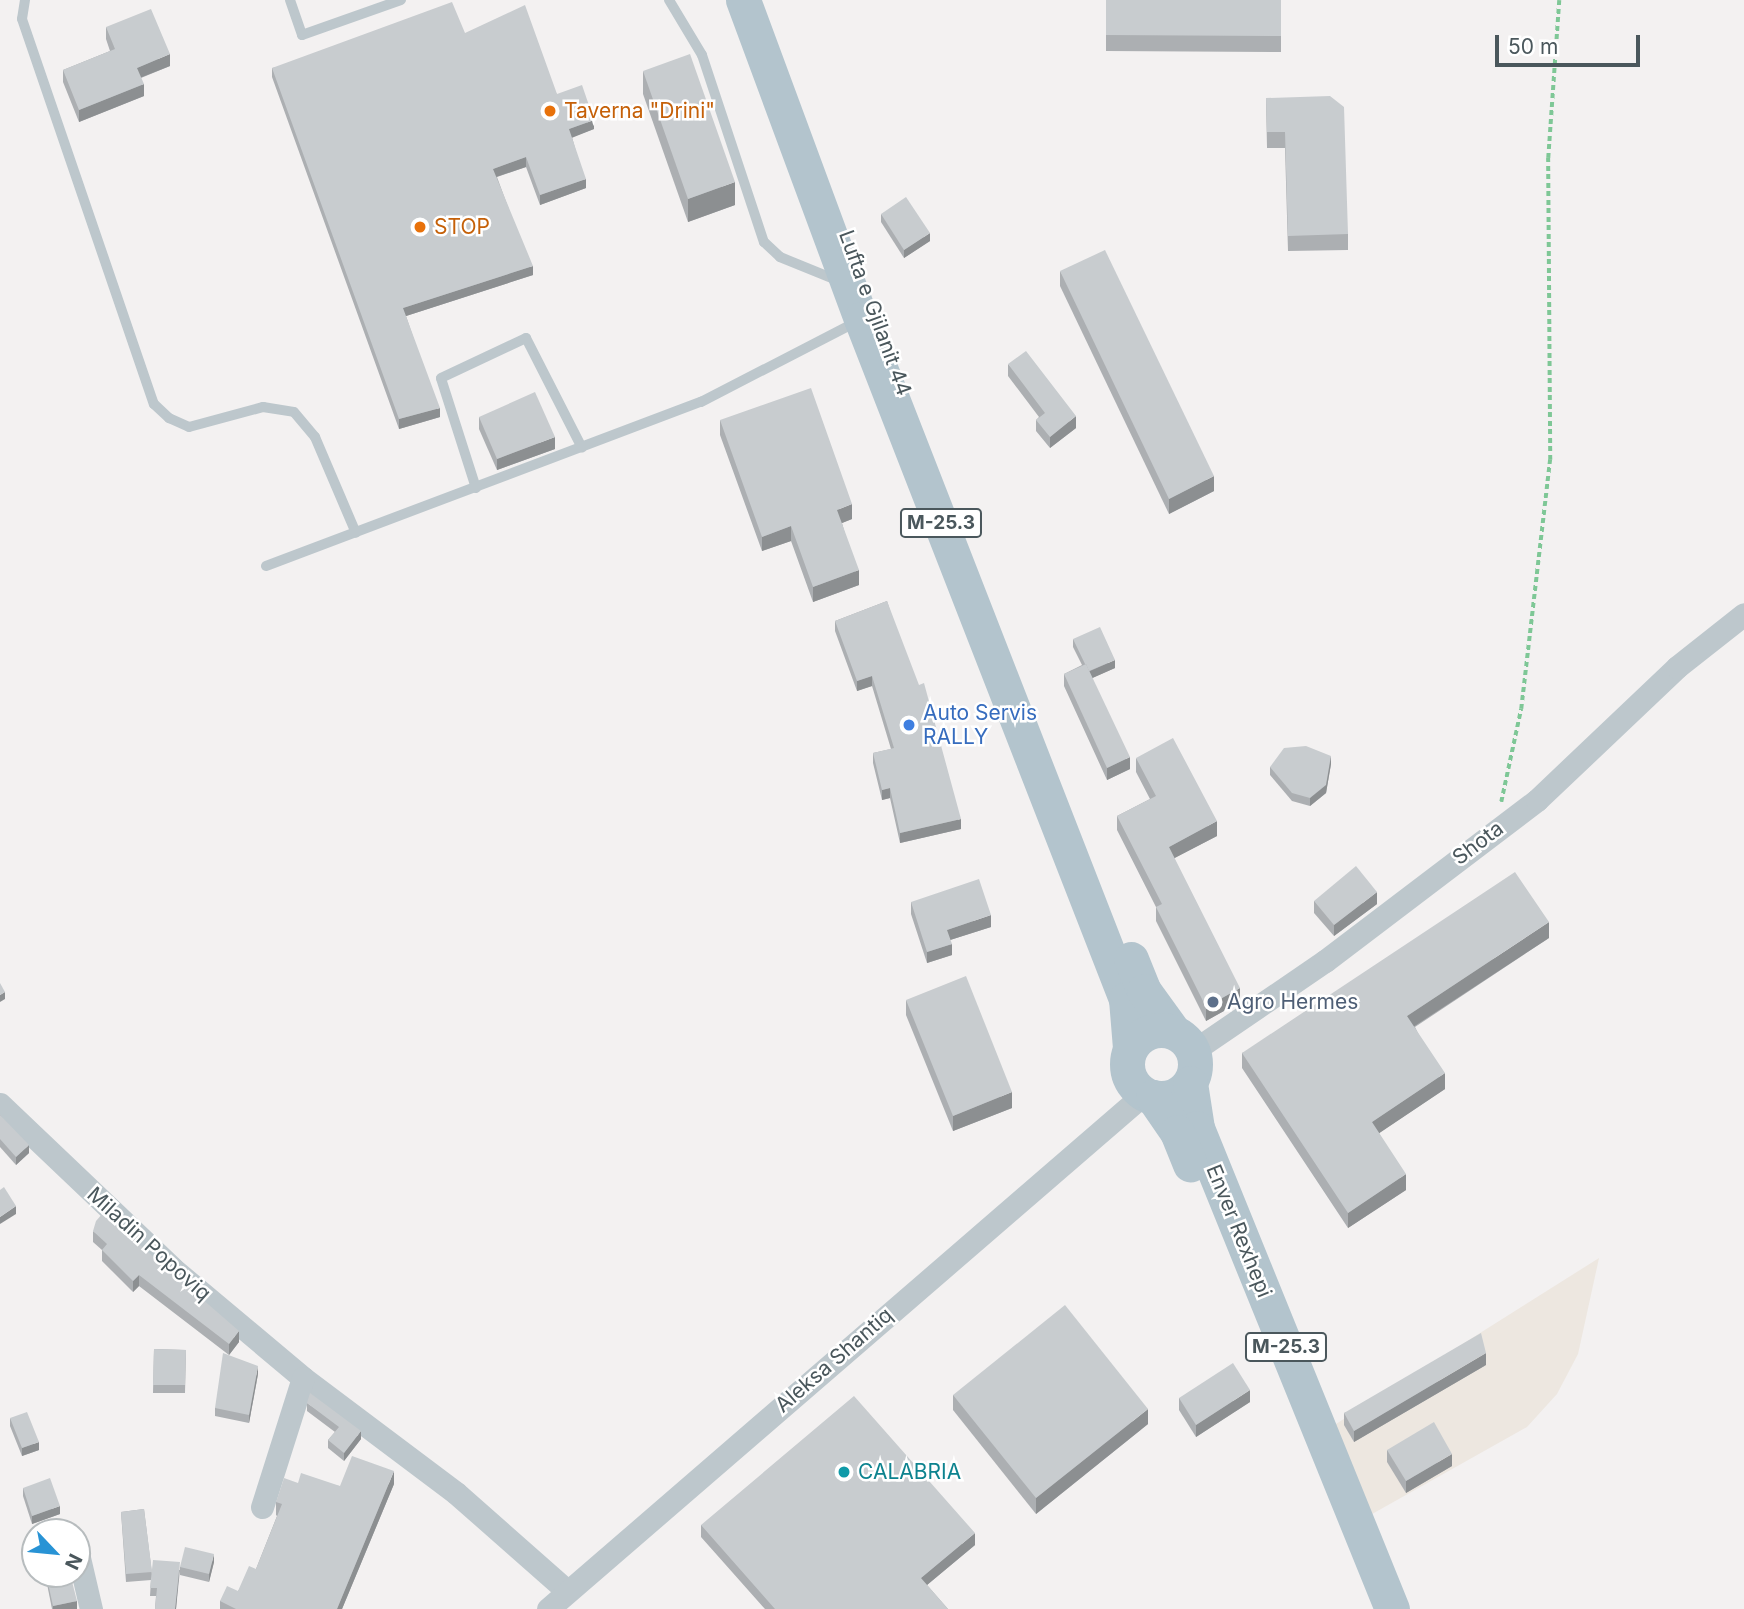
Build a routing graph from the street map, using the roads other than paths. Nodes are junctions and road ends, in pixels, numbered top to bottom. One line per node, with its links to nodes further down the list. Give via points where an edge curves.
1 (25, 0): 11 (lane, via 22,19 153,404 189,427 262,407 294,412 315,437)
2 (290, 0): 3 (lane, via 302,35)
3 (401, 0)
4 (669, 0): 7 (lane, via 702,55 764,242 780,257)
5 (743, 0): 7 (main road, M-25.3)
6 (759, 0): 15 (main road, Lufta e Gjilanit 44 / M-25.3, via 992,625 1144,991)
7 (848, 282): 8 (main road, M-25.3)
8 (861, 319): 9 (lane, via 701,402); 14 (main road, M-25.3, via 1126,999)
9 (582, 448): 10 (lane); 10 (lane, via 526,338 441,377)
10 (476, 488): 11 (lane)
11 (356, 533): 12 (lane)
12 (267, 566)
13 (1744, 614): 15 (street, Shota, via 1677,667 1537,800 1325,961)
14 (1130, 1048): 15 (main road, via 1144,1034); 16 (main road, M-25.3, via 1126,1067)
15 (1185, 1055): 16 (main road, via 1176,1095); 25 (main road, Enver Rexhepi / M-25.3, via 1197,1128)
16 (1137, 1097): 21 (street, Aleksa Shantiq); 24 (main road, M-25.3, via 1177,1132)
17 (0, 1104): 18 (street, Miladin Popoviq, via 172,1268)
18 (303, 1377): 19 (street); 21 (street, Miladin Popoviq, via 381,1432)
19 (262, 1507)
20 (86, 1588): 22 (street)
21 (567, 1591): 23 (street, Aleksa Shantiq)
22 (91, 1609)
23 (548, 1609)
24 (1369, 1609)
25 (1392, 1609)

